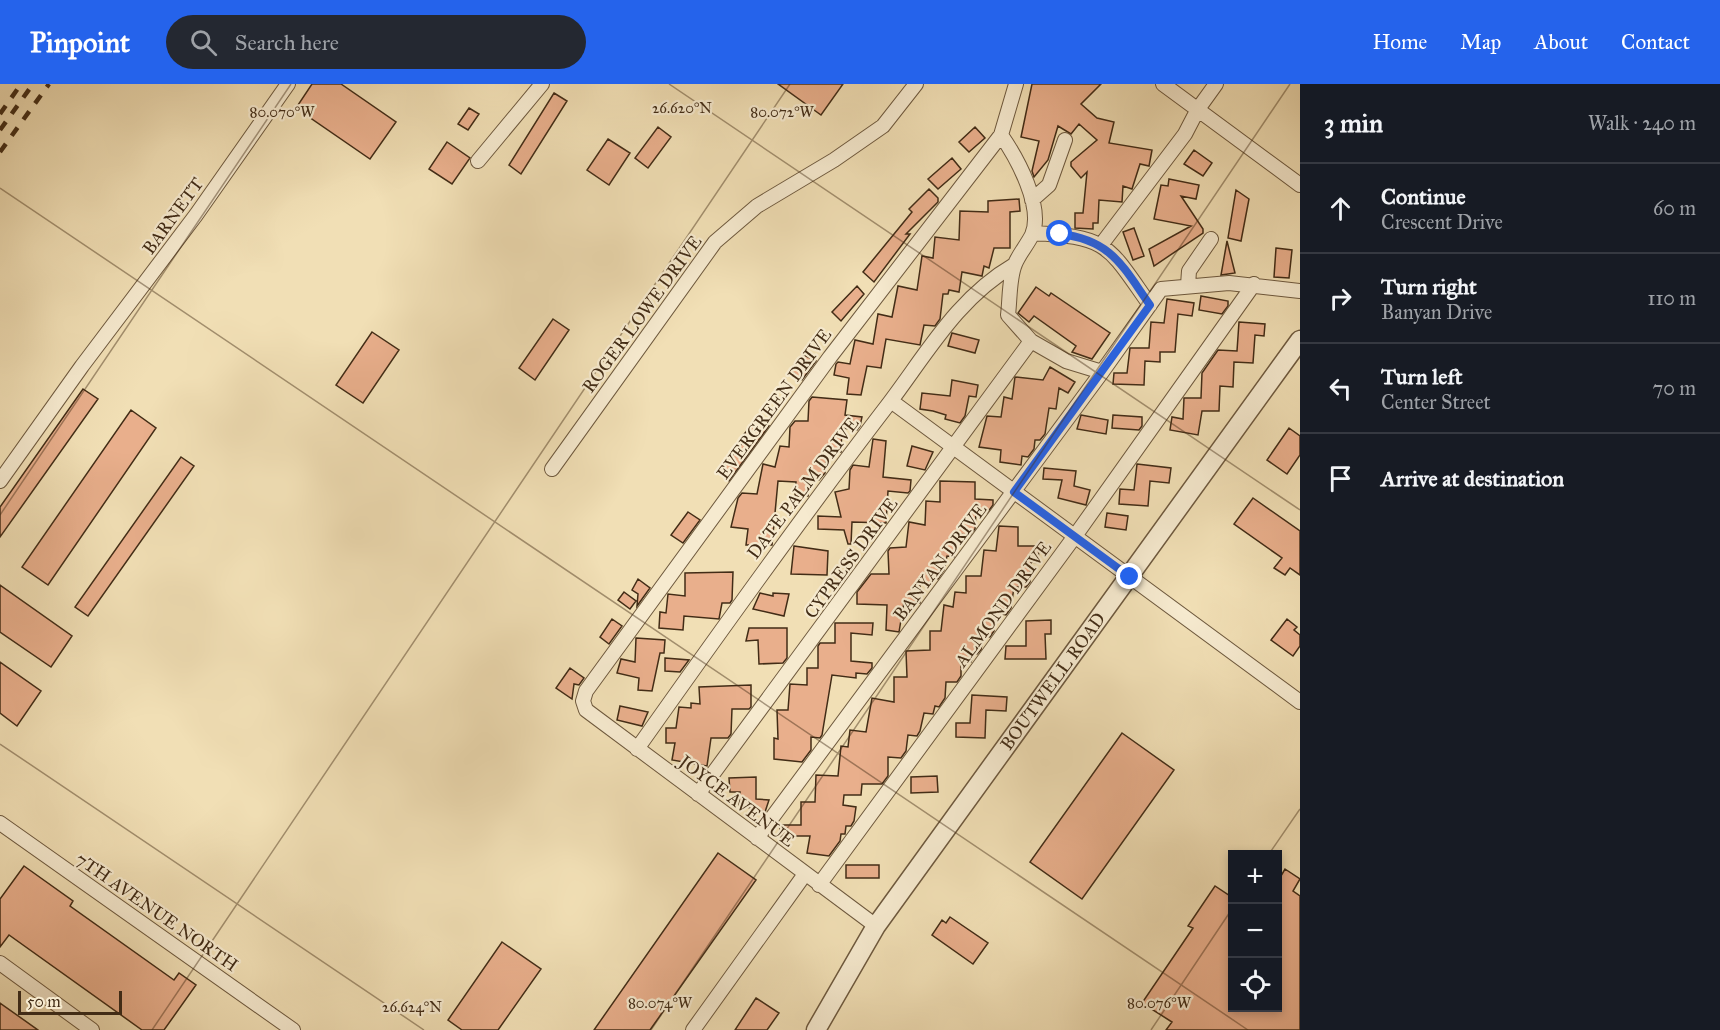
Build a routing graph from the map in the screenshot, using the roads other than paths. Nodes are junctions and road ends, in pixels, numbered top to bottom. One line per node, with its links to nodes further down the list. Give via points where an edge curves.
1 (288, 84): 27 (street, BARNETT)
2 (542, 84): 10 (street)
3 (916, 84): 26 (street, ROGER LOWE DRIVE, via 883,126 757,206 715,242)
4 (1016, 84): 8 (street)
5 (1163, 84): 7 (street)
6 (1216, 84): 7 (street)
7 (1198, 109): 11 (street); 15 (street, via 1185,134)
8 (1001, 135): 12 (street, via 1019,165); 31 (street, EVERGREEN DRIVE, via 830,357 586,691)
9 (1065, 140): 12 (street, via 1049,185)
10 (478, 161)
11 (1300, 185)
12 (1032, 200): 13 (street)
13 (1033, 233): 15 (street, via 1071,235); 16 (street)
14 (1211, 239): 18 (street, via 1189,271)
15 (1101, 245): 20 (street, via 1127,268)
16 (1014, 265): 22 (street, via 1008,315); 24 (street, DATE PALM DRIVE, via 982,285 939,332)
17 (1254, 284): 18 (street); 19 (street); 29 (street, ALMOND DRIVE)
18 (1188, 285): 20 (street, BANYAN DRIVE, via 1161,288)
19 (1300, 291)
20 (1150, 305): 23 (street, BANYAN DRIVE)
21 (1300, 340): 30 (street, BOUTWELL ROAD)
22 (1031, 341): 23 (street, via 1066,361); 25 (street, CYPRESS DRIVE)
23 (1102, 372): 28 (street, BANYAN DRIVE)
24 (891, 401): 25 (street); 33 (street, DATE PALM DRIVE, via 807,510)
25 (954, 448): 28 (street); 34 (street, CYPRESS DRIVE)
26 (552, 470)
27 (0, 482)
28 (1014, 492): 29 (street); 36 (street, BANYAN DRIVE)
29 (1075, 536): 30 (street); 38 (street, ALMOND DRIVE)
30 (1130, 577): 32 (street); 39 (street, BOUTWELL ROAD)
31 (583, 701): 33 (street, JOYCE AVENUE, via 586,710)
32 (1300, 702)
33 (637, 749): 34 (street, JOYCE AVENUE)
34 (699, 794): 36 (street, JOYCE AVENUE)
35 (0, 823): 42 (street, 7TH AVENUE NORTH)
36 (757, 838): 37 (street, JOYCE AVENUE)
37 (805, 874): 38 (street, JOYCE AVENUE); 43 (street)
38 (819, 885): 39 (street, JOYCE AVENUE)
39 (876, 926): 44 (street, BOUTWELL ROAD)
40 (0, 963): 41 (street)
41 (92, 1030)
42 (293, 1030)
43 (693, 1030)
44 (816, 1030)

